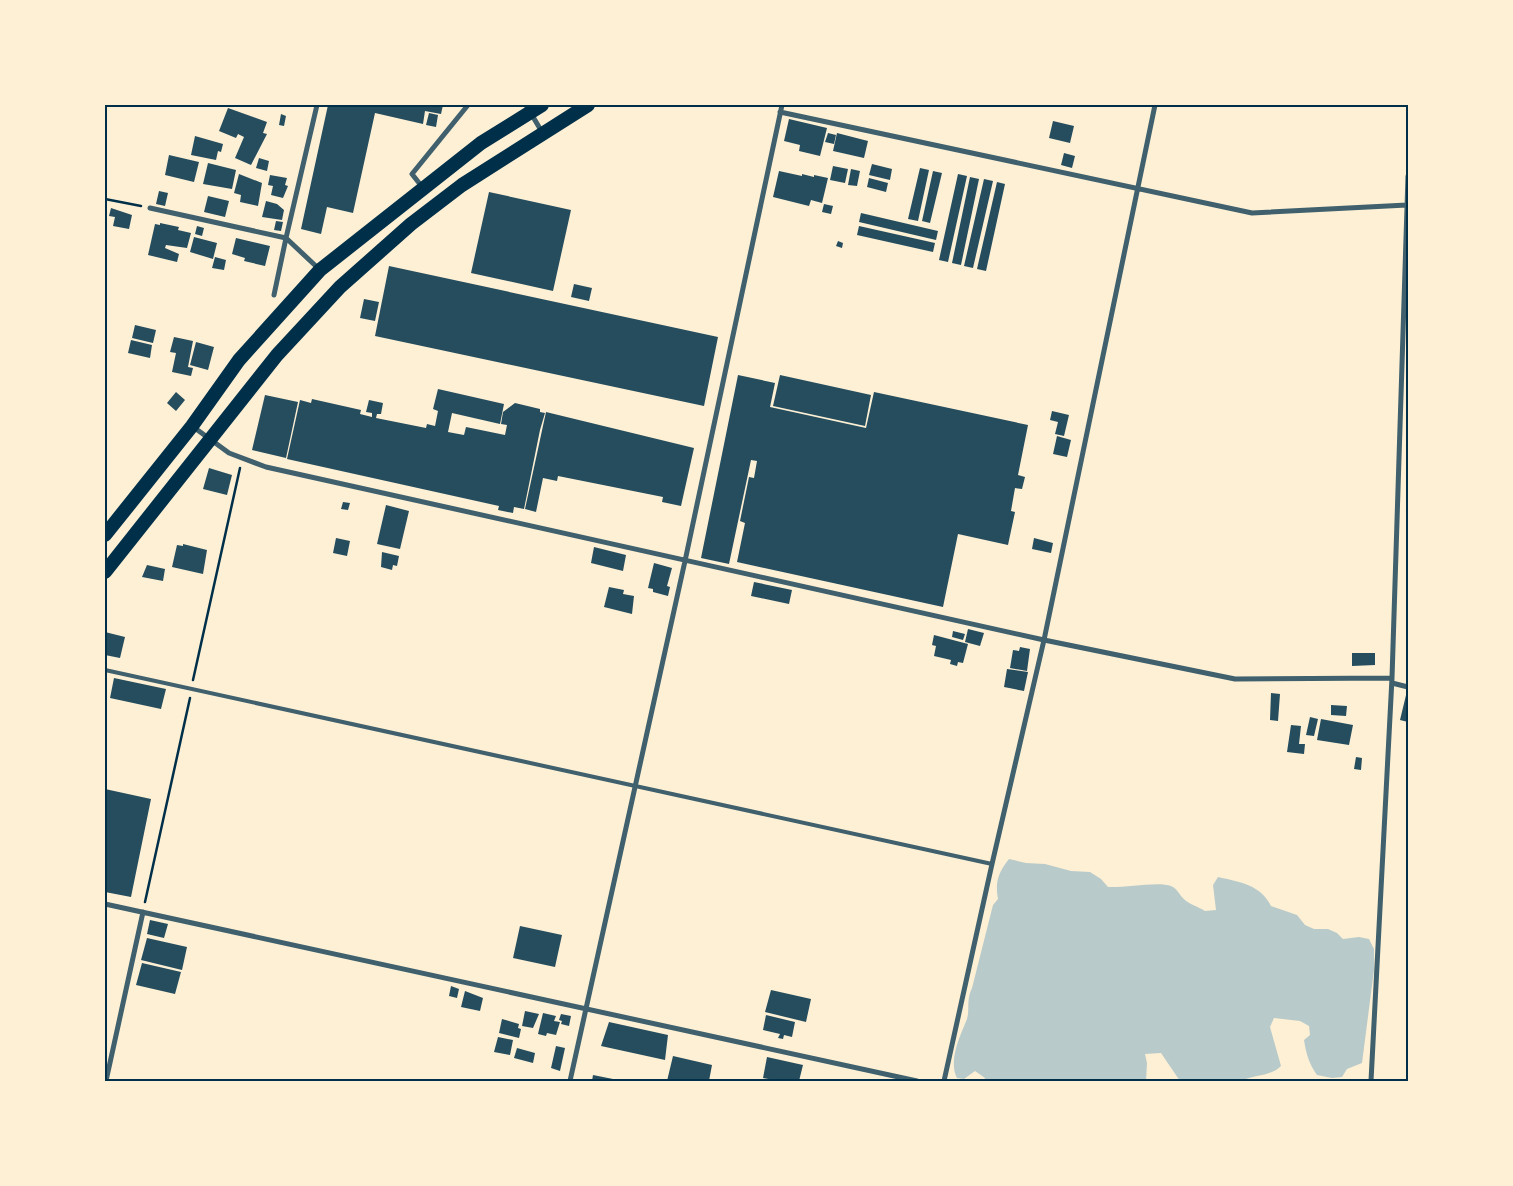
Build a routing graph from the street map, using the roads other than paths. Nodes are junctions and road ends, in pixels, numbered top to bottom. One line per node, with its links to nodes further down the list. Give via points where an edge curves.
1 (317, 105): 16 (street)
2 (468, 105): 11 (street, via 412,174)
3 (542, 105): 7 (highway)
4 (588, 105): 9 (highway)
5 (782, 105): 8 (street)
6 (1155, 105): 12 (street)
7 (528, 108): 9 (street); 11 (highway)
8 (780, 112): 12 (street); 22 (street)
9 (542, 133): 20 (highway, via 462,185 411,224 340,287 276,354)
10 (1408, 176): 13 (street)
11 (423, 188): 17 (highway)
12 (1138, 189): 13 (street, via 1252,213); 24 (street)
13 (1407, 205): 15 (street)
14 (150, 208): 16 (street)
15 (1407, 216): 26 (street)
16 (286, 238): 17 (street); 18 (street)
17 (320, 270): 19 (highway, via 239,360)
18 (274, 294)
19 (192, 426): 20 (street); 21 (highway)
20 (209, 440): 22 (street, via 229,453 266,467); 23 (highway)
21 (105, 535)
22 (685, 561): 24 (street); 28 (street)
23 (105, 572)
24 (1044, 640): 26 (street, via 1235,679); 29 (street)
25 (105, 670): 28 (lane)
26 (1392, 680): 27 (street); 37 (street)
27 (1408, 687)
28 (635, 786): 29 (lane); 32 (street)
29 (992, 864): 36 (street)
30 (105, 904): 31 (street)
31 (143, 912): 32 (street); 33 (street)
32 (586, 1008): 34 (street); 35 (street)
33 (106, 1081)
34 (570, 1081)
35 (917, 1081)
36 (944, 1081)
37 (1371, 1081)

